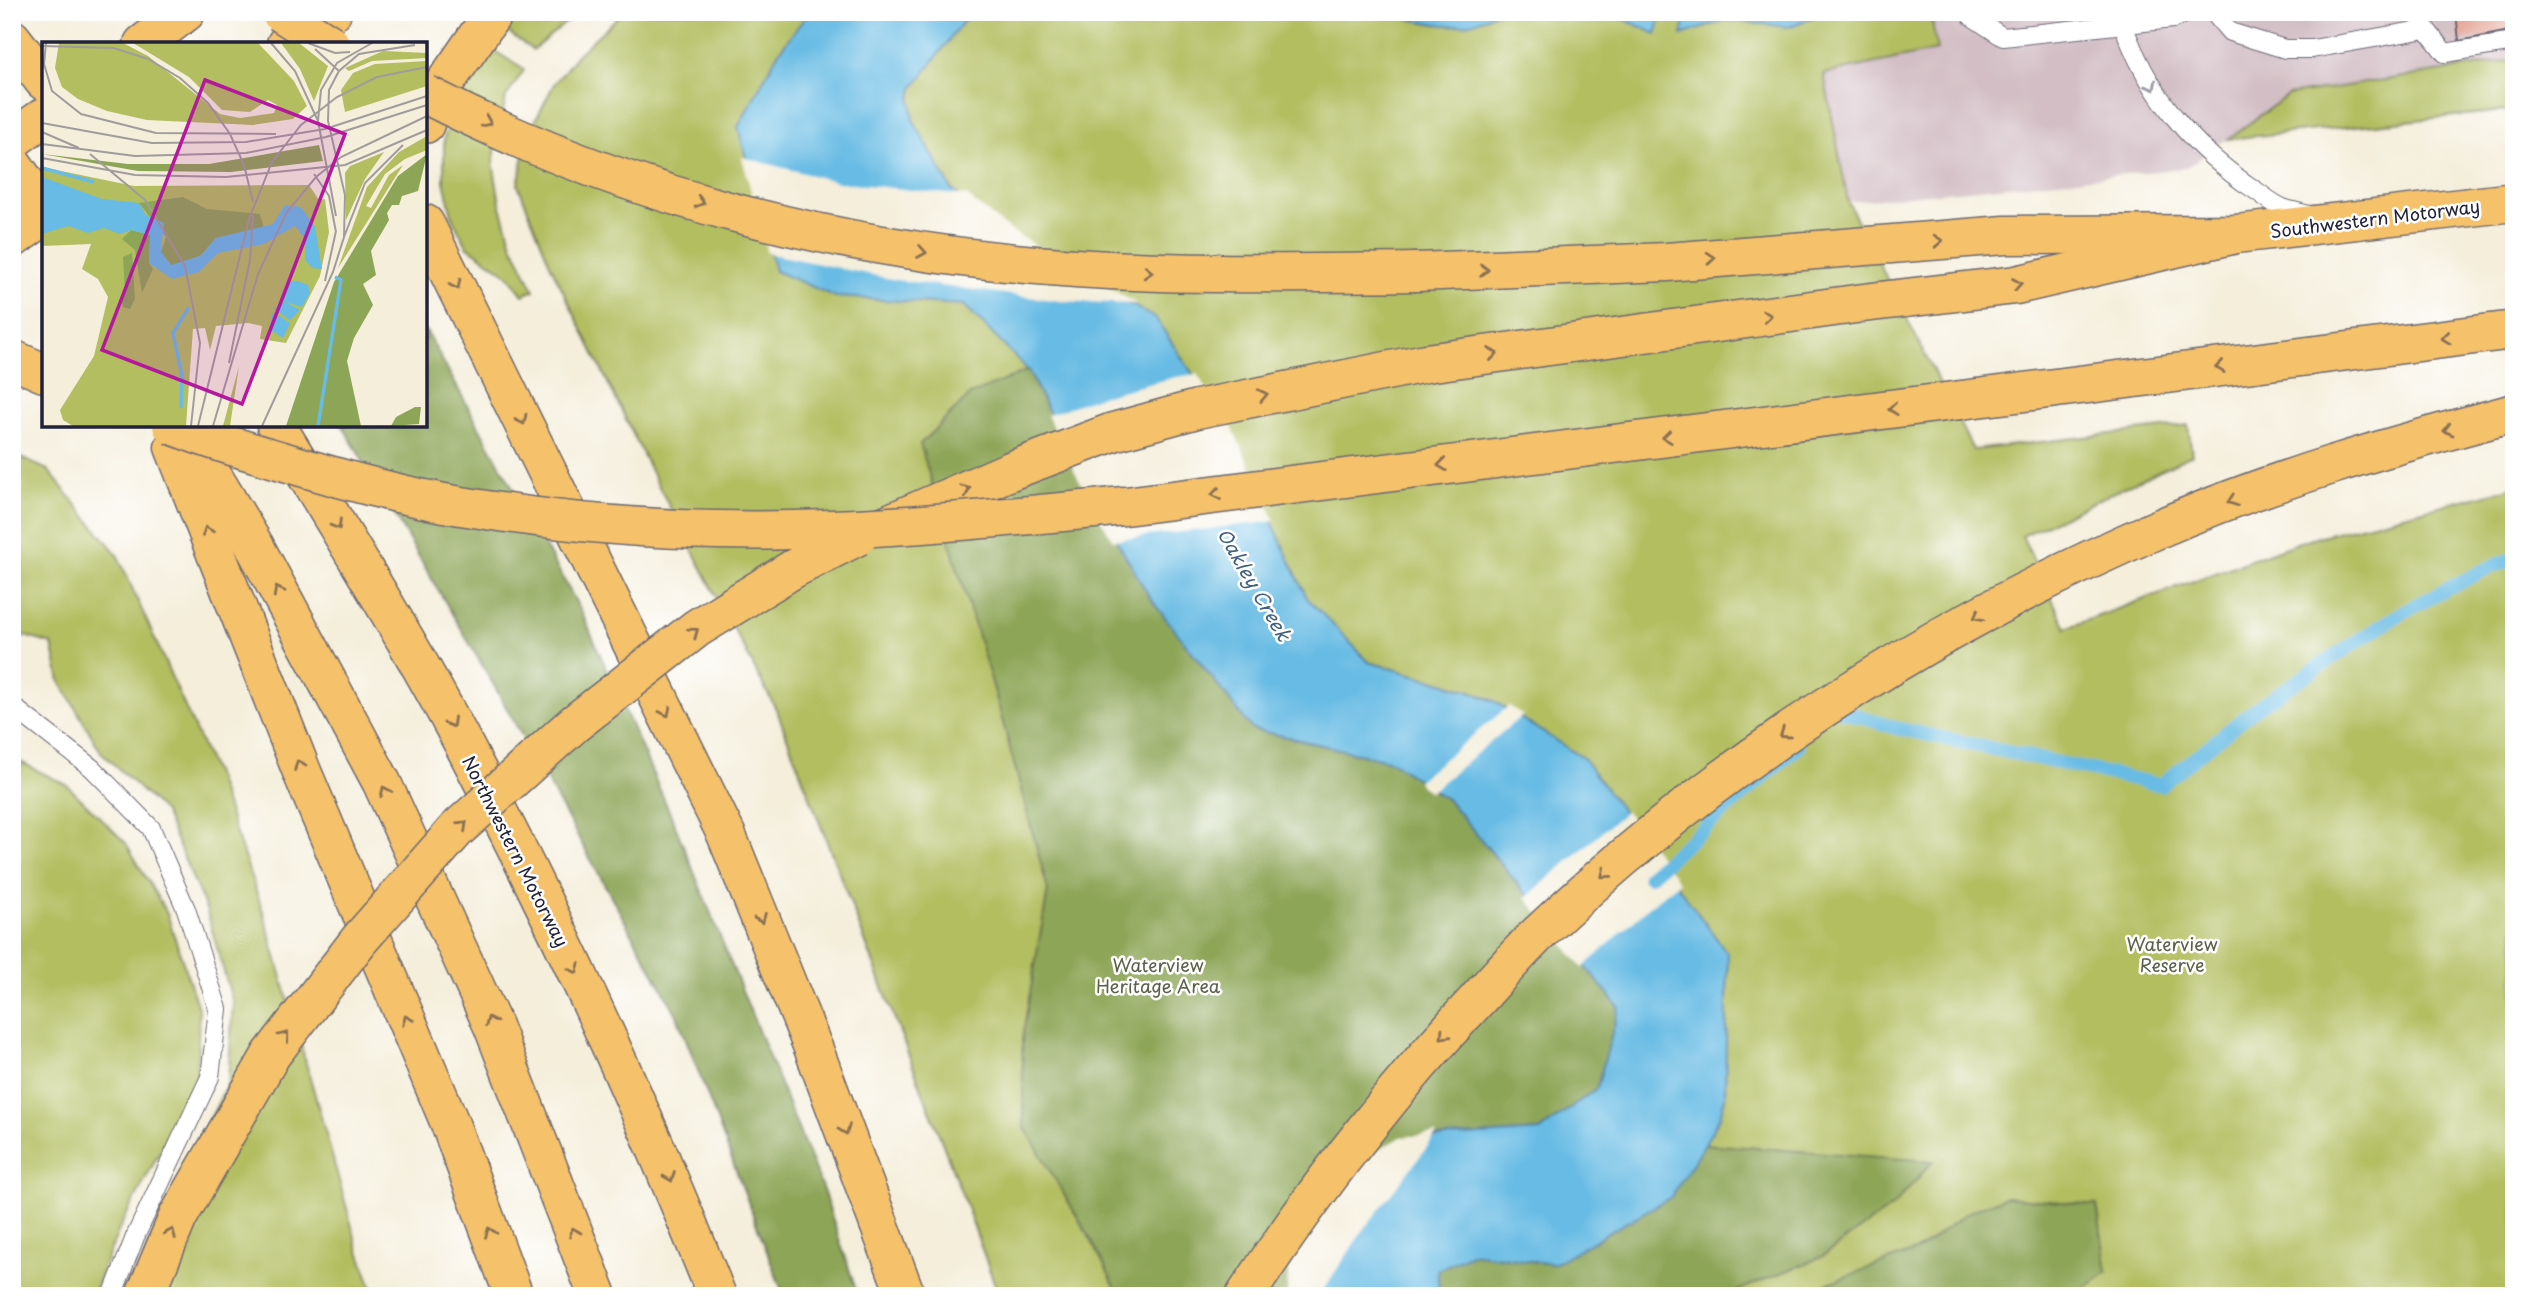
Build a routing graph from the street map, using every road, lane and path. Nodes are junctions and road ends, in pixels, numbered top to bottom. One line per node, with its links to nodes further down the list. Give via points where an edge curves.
1 (186, 12): 10 (main road)
2 (279, 12): 8 (main road, bridge)
3 (494, 12): 15 (main road, via 432,103)
4 (1970, 12): 7 (lane, via 2003,37)
5 (2188, 12): 7 (lane, via 2173,19)
6 (2213, 12): 11 (lane, via 2230,32 2285,49 2312,49 2426,29 2445,53)
7 (2123, 24): 21 (lane, one-way to 21, via 2155,94 2228,172 2281,207)
8 (317, 30)
9 (12, 39): 12 (main road)
10 (146, 42)
11 (2514, 42)
12 (42, 78)
13 (427, 95): 23 (main road, one-way to 23, bridge, via 568,158 687,199 818,234 944,256 1062,267 1190,274 1416,272 1667,262 2005,235)
14 (42, 118): 16 (main road)
15 (427, 118)
16 (12, 140)
17 (12, 163): 19 (main road)
18 (2514, 202): 21 (main road, Southwestern Motorway)
19 (42, 206)
20 (42, 217): 24 (main road)
21 (2341, 223): 23 (main road, Southwestern Motorway)
22 (427, 228): 39 (main road, one-way to 39, via 726,834 814,1050)
23 (2236, 234): 35 (main road, one-way to 23, bridge, via 178,1217 271,1055 360,939 457,829 574,724 697,628 793,569 1010,471 1113,432 1196,409 1426,363 2016,285)
24 (12, 239)
25 (2514, 330): 30 (main road, one-way to 30, bridge, via 1125,506 860,528 744,530 593,524 459,506 332,476)
26 (12, 359): 27 (main road)
27 (42, 372)
28 (2514, 413): 40 (main road, one-way to 40, via 2418,438 2161,527 2038,583 1904,656 1794,727 1684,808 1532,941 1397,1088 1315,1194)
29 (166, 427): 36 (main road, one-way to 29, via 449,1121 302,772)
30 (177, 427)
31 (183, 427): 37 (main road, one-way to 31, via 493,1026 382,783 254,545)
32 (277, 427): 38 (main road, Northwestern Motorway, one-way to 38, via 350,545 471,760 655,1143)
33 (12, 706): 34 (lane, via 92,768 151,828 186,909 218,1009 210,1077)
34 (112, 1296)
35 (145, 1296)
36 (514, 1296)
37 (598, 1296)
38 (717, 1296)
39 (906, 1296)
40 (1245, 1296)

